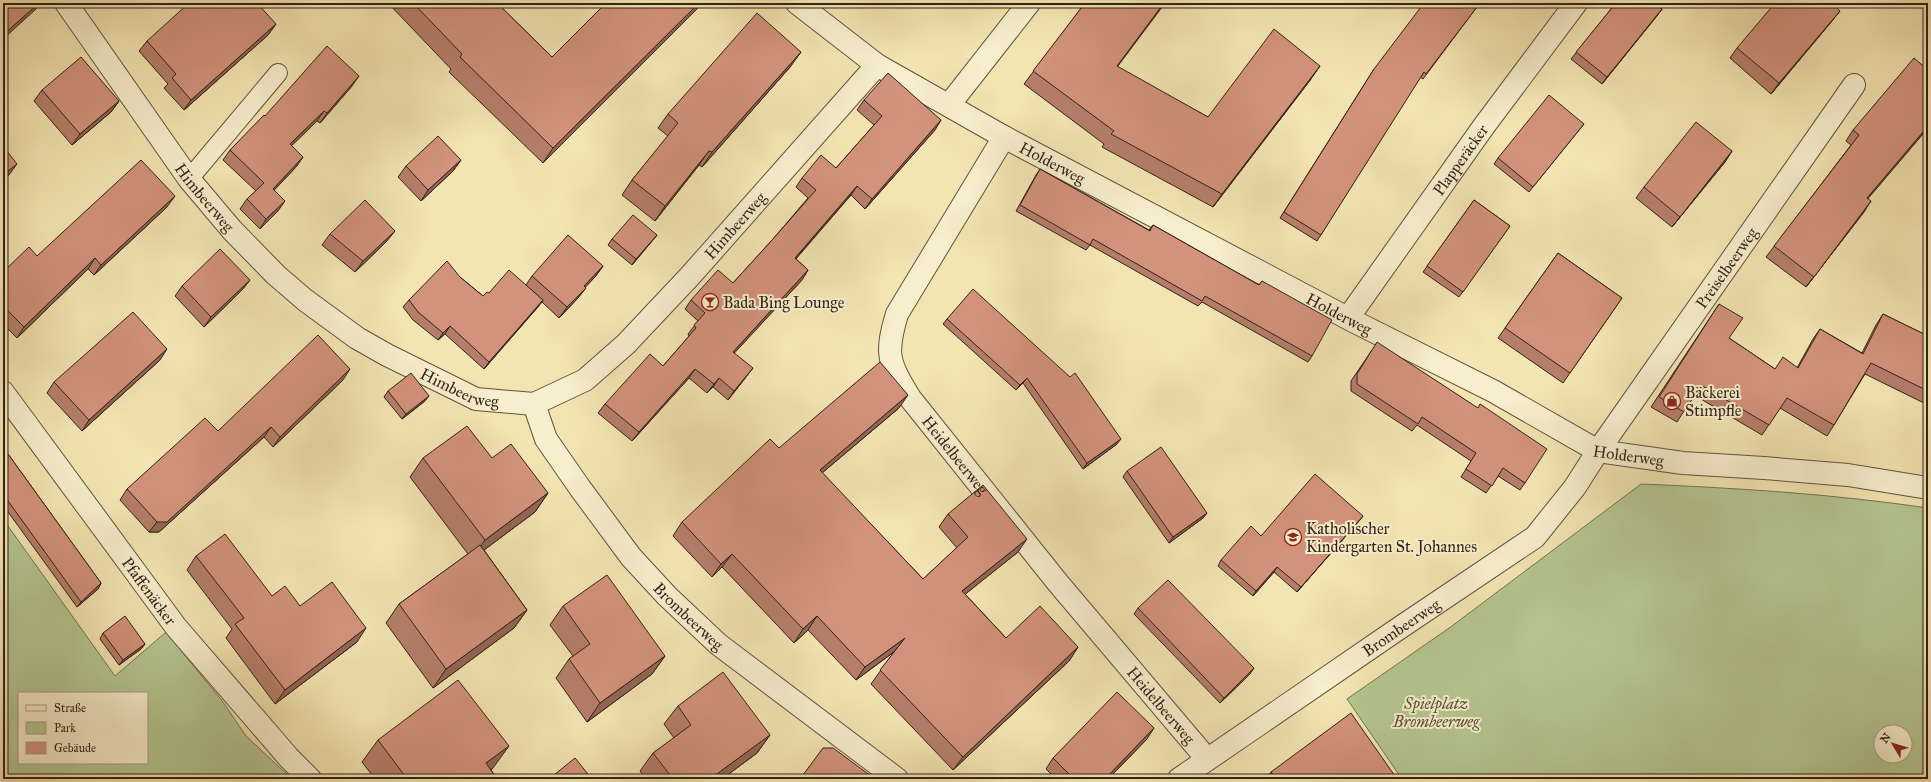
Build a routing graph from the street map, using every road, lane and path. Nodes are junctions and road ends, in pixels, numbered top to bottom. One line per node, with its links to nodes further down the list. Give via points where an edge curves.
1 (66, 3): 10 (street, Himbeerweg)
2 (797, 3): 5 (street, Holderweg)
3 (1029, 3): 8 (street)
4 (1576, 3): 11 (street, Plapperäcker, via 1484,126)
5 (878, 65): 8 (street, Holderweg); 13 (street, Himbeerweg, via 626,344 585,380)
6 (278, 73): 10 (lane)
7 (1854, 86): 14 (street, Preiselbeerweg)
8 (949, 105): 9 (street, Holderweg)
9 (1004, 137): 11 (street, Holderweg); 16 (street, Heidelbeerweg, via 897,314 889,353 896,375 910,398 1058,583)
10 (190, 179): 13 (street, Himbeerweg, via 232,230 276,275 304,300 357,338 476,399)
11 (1348, 318): 14 (street, Holderweg, via 1493,391)
12 (3, 392): 17 (street, Pfaffenäcker, via 176,627)
13 (534, 404): 18 (street, Brombeerweg, via 546,439 571,476 609,528 667,596 718,644)
14 (1598, 451): 15 (street, Holderweg, via 1683,463 1848,475); 16 (street, Brombeerweg, via 1575,487 1535,537)
15 (1928, 488)
16 (1207, 760): 19 (street, Brombeerweg)
17 (310, 779)
18 (897, 779)
19 (1179, 779)

